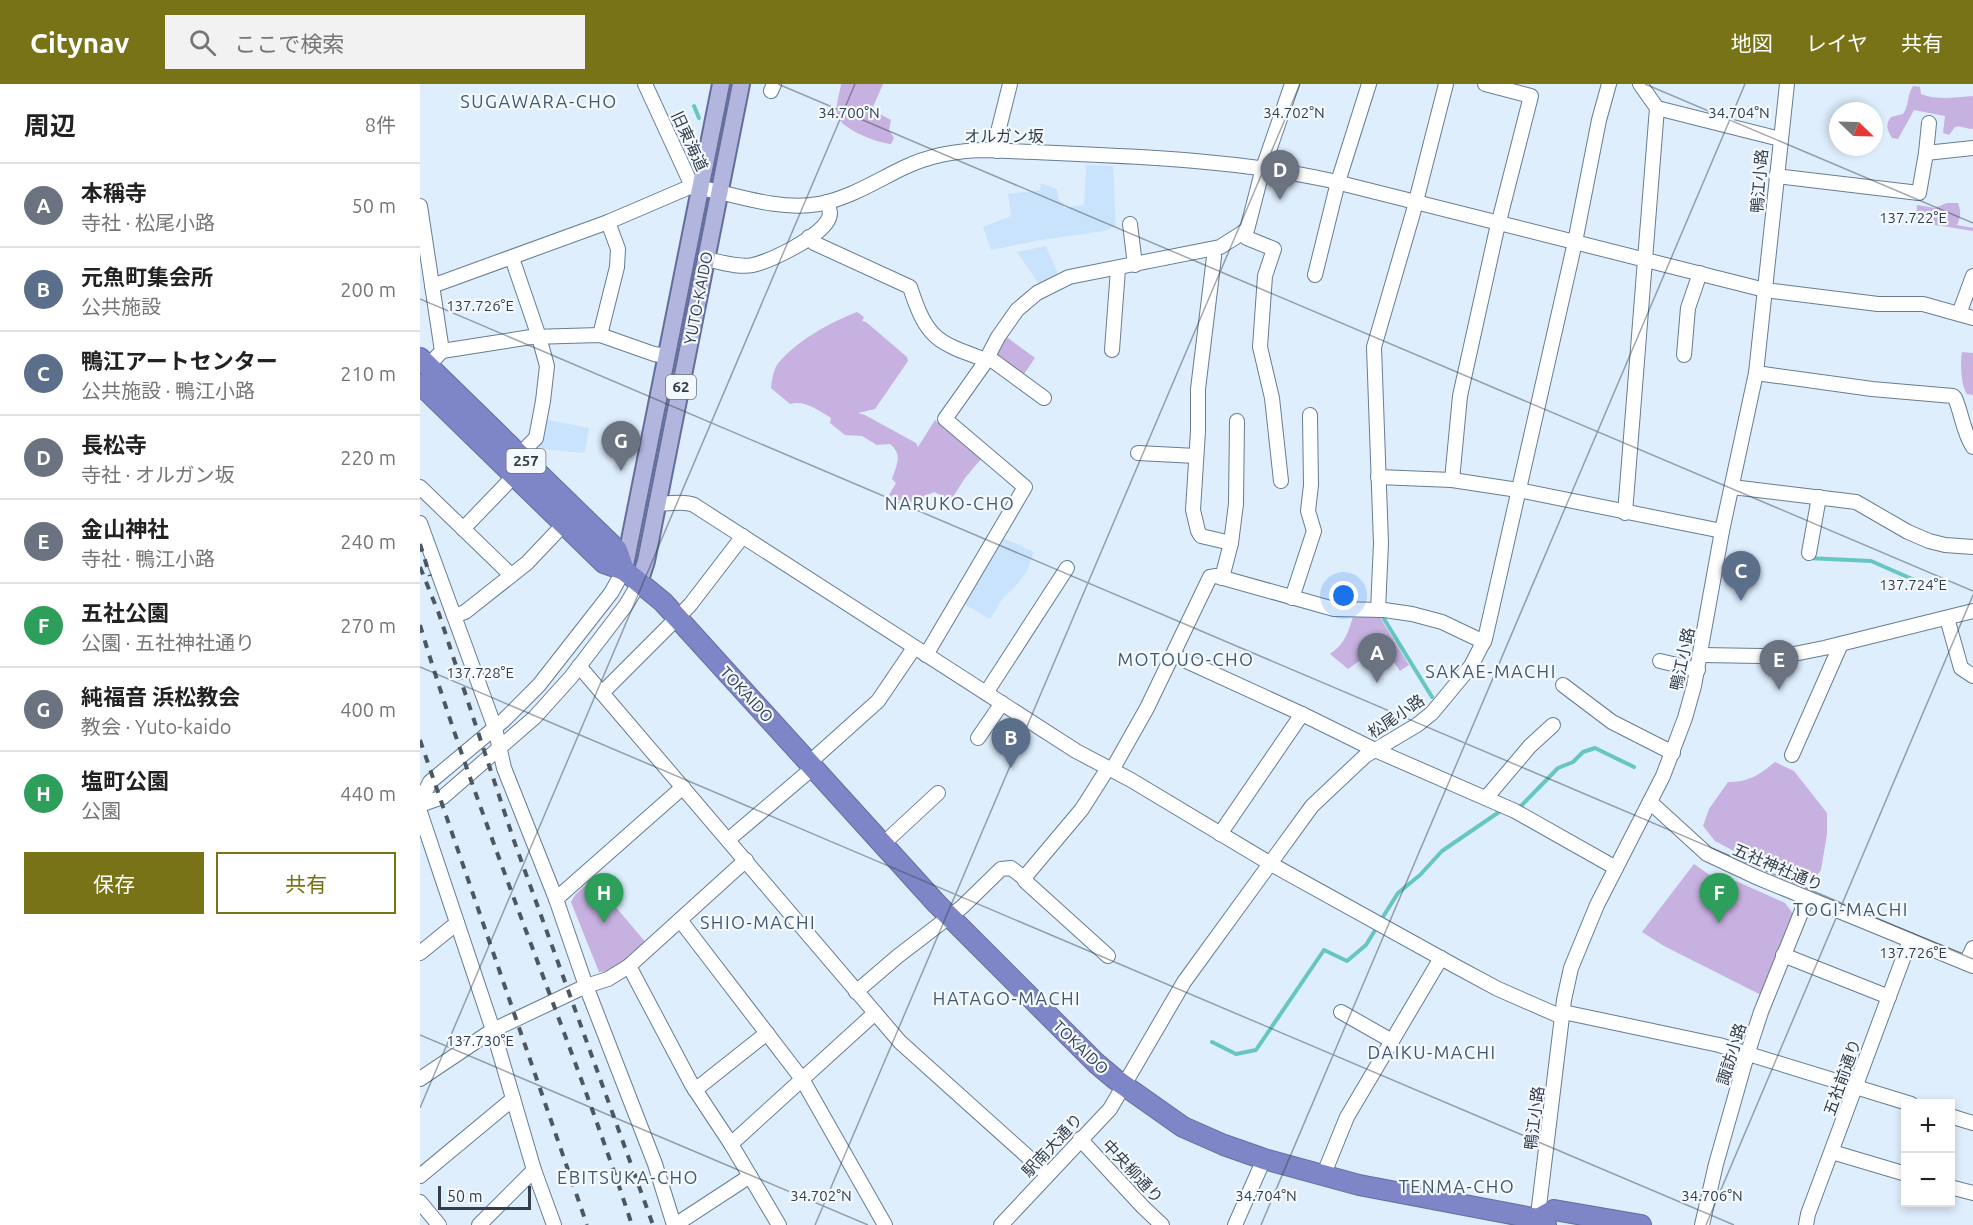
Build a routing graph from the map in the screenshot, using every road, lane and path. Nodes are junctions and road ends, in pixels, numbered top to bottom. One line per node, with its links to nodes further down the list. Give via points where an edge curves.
1 (645, 84): 22 (street, 旧東海道)
2 (721, 84): 22 (main road, YUTO-KAIDO / 62)
3 (741, 84): 23 (main road, YUTO-KAIDO / 62)
4 (1010, 84): 17 (street)
5 (1292, 84): 19 (street)
6 (1369, 84): 21 (street)
7 (1446, 84): 25 (street)
8 (1485, 84): 12 (street)
9 (1609, 84): 32 (street, 松尾小路)
10 (1640, 84): 13 (street)
11 (1787, 84): 15 (street, 鴨江小路)
12 (1532, 90): 28 (street)
13 (1657, 108): 15 (street); 36 (street)
14 (1929, 123): 18 (street)
15 (1780, 139): 20 (street, 鴨江小路)
16 (1973, 148): 18 (street)
17 (997, 151): 19 (street, オルガン坂, via 1178,158); 24 (street, オルガン坂, via 934,157)
18 (1926, 153): 20 (street, via 1919,193)
19 (1263, 168): 21 (street, オルガン坂); 30 (street, via 1247,230)
20 (1776, 176): 43 (street, 鴨江小路)
21 (1338, 182): 25 (street, オルガン坂); 40 (street)
22 (697, 187): 23 (street, 旧東海道); 27 (street); 51 (main road, YUTO-KAIDO / 62)
23 (720, 191): 24 (street, オルガン坂, via 779,205); 35 (main road, YUTO-KAIDO / 62)
24 (828, 202): 31 (street, via 829,220)
25 (1416, 202): 28 (street, オルガン坂); 64 (street, via 1374,347)
26 (420, 206): 42 (street)
27 (608, 222): 34 (street); 46 (street, via 618,249 617,267)
28 (1499, 223): 32 (street, オルガン坂); 65 (street, via 1460,396)
29 (1130, 224): 37 (street)
30 (1243, 232): 33 (street); 66 (street, via 1247,238 1274,249 1265,276 1260,347 1272,398)
31 (809, 237): 35 (street, via 782,254 751,265); 52 (street, via 814,243 910,287 919,316 933,335 958,349)
32 (1575, 242): 36 (street, オルガン坂); 69 (street, 松尾小路)
33 (1213, 249): 37 (street); 62 (street, via 1198,389)
34 (512, 258): 42 (street); 47 (street)
35 (706, 259): 71 (main road, YUTO-KAIDO / 62)
36 (1645, 260): 39 (street, オルガン坂); 72 (street)
37 (1135, 265): 38 (street)
38 (1118, 269): 48 (street); 52 (street, via 1069,278 1029,297)
39 (1700, 273): 43 (street, オルガン坂); 50 (street, via 1688,308)
40 (1315, 275)
41 (1973, 276): 44 (street)
42 (432, 286): 49 (street)
43 (1765, 290): 44 (street, オルガン坂, via 1878,304 1923,304); 54 (street, 鴨江小路)
44 (1959, 314): 45 (street, オルガン坂)
45 (1973, 318)
46 (600, 335): 47 (street); 51 (street)
47 (539, 337): 49 (street); 61 (street, via 547,366 543,401 536,438)
48 (1112, 350)
49 (442, 351): 53 (street)
50 (1684, 355)
51 (667, 356): 82 (main road, YUTO-KAIDO / 62)
52 (987, 358): 56 (street); 94 (street, via 945,419 1025,487)
53 (424, 362): 61 (highway, 257)
54 (1756, 373): 59 (street, via 1953,396); 68 (street, 鴨江小路)
55 (420, 384): 63 (highway, 257)
56 (1044, 398)
57 (1310, 415): 86 (street, via 1308,511 1314,531)
58 (1237, 421): 78 (street, via 1236,504)
59 (1973, 447)
60 (1138, 453): 62 (street)
61 (519, 455): 82 (highway, 257, via 617,550)
62 (1196, 456): 78 (street, via 1193,510 1198,531 1201,536)
63 (514, 476): 74 (highway, 257); 75 (street)
64 (1378, 477): 65 (street); 87 (street)
65 (1452, 480): 69 (street)
66 (1281, 481)
67 (420, 487): 75 (street)
68 (1732, 487): 70 (street); 76 (street, 鴨江小路)
69 (1518, 490): 72 (street); 92 (street, 松尾小路)
70 (1818, 497): 79 (street, via 1856,502 1929,541); 80 (street)
71 (658, 503): 77 (street, via 689,503); 85 (main road, YUTO-KAIDO / 62)
72 (1625, 513): 76 (street)
73 (420, 523): 89 (street)
74 (564, 524): 82 (highway, 257, via 604,563); 83 (street)
75 (463, 529): 83 (street)
76 (1722, 531): 96 (street, 鴨江小路)
77 (743, 536): 90 (street); 94 (street)
78 (1231, 543): 84 (street)
79 (1973, 547)
80 (1809, 553)
81 (1067, 568): 103 (street)
82 (624, 570): 85 (highway, 257); 107 (street, via 556,665)
83 (511, 575): 89 (street, via 465,612)
84 (1222, 578): 86 (street); 95 (street, via 1210,577)
85 (639, 583): 90 (highway, TOKAIDO / 257); 98 (street, via 627,605)
86 (1292, 598): 87 (street, via 1334,609)
87 (1378, 610): 92 (street, via 1442,622)
88 (1973, 611): 91 (street)
89 (454, 616): 107 (street)
90 (677, 617): 102 (street); 113 (highway, TOKAIDO / 257)
91 (1947, 618): 93 (street); 100 (street, via 1961,668)
92 (1484, 642): 110 (street, 松尾小路, via 1471,666 1432,713)
93 (1841, 644): 96 (street, via 1794,654); 112 (street)
94 (920, 652): 103 (street); 113 (street, via 878,701)
95 (1173, 655): 105 (street); 114 (street)
96 (1701, 655): 99 (street, 鴨江小路)
97 (1660, 661): 99 (street)
98 (579, 666): 102 (street); 109 (street, via 545,707)
99 (1698, 670): 111 (street, 鴨江小路)
100 (1973, 676)
101 (1563, 685): 111 (street, via 1612,722)
102 (602, 693): 115 (street)
103 (986, 693): 104 (street)
104 (1002, 703): 108 (street); 114 (street)
105 (1302, 714): 110 (street); 121 (street)
106 (1553, 725): 117 (street)
107 (495, 728): 109 (street); 119 (street, via 430,782)
108 (978, 738)
109 (500, 749): 119 (street, via 443,797); 129 (street)
110 (1375, 750): 117 (street); 125 (street, 松尾小路, via 1321,796)
111 (1673, 753): 118 (street, 鴨江小路)
112 (1792, 755)
113 (812, 765): 122 (street); 123 (highway, TOKAIDO / 257)
114 (1110, 769): 121 (street); 127 (street, via 1082,810)
115 (683, 787): 122 (street); 129 (street)
116 (938, 794): 123 (street)
117 (1486, 798): 126 (street)
118 (1650, 802): 126 (street, 鴨江小路); 128 (street, 五社神社通り, via 1707,854)
119 (420, 803)
120 (420, 812): 132 (street)
121 (1220, 834): 125 (street)
122 (728, 840): 124 (street)
123 (883, 844): 130 (highway, TOKAIDO / 257)
124 (746, 860): 131 (street); 142 (street)
125 (1271, 864): 138 (street); 153 (street, 松尾小路, via 1184,982)
126 (1616, 868): 146 (street, 鴨江小路, via 1571,968)
127 (1024, 878): 130 (street, via 1011,868 1000,869); 137 (street)
128 (1807, 898): 133 (street, 五社神社通り); 136 (street, 諏訪小路)
129 (556, 899): 141 (street)
130 (949, 917): 142 (street); 153 (highway, TOKAIDO / 257)
131 (680, 920): 140 (street); 148 (street)
132 (457, 923): 135 (street); 147 (street)
133 (1910, 940): 139 (street, 五社神社通り); 143 (street, 五社前通り)
134 (1973, 948): 139 (street)
135 (420, 953)
136 (1783, 955): 143 (street); 150 (street, 諏訪小路)
137 (1108, 956)
138 (1441, 958): 146 (street); 149 (street)
139 (1969, 965)
140 (629, 966): 141 (street, via 608,980); 155 (street)
141 (586, 986): 147 (street); 177 (street)
142 (856, 992): 145 (street)
143 (1888, 997): 154 (street, 五社前通り)
144 (1341, 1012): 149 (street)
145 (875, 1013): 152 (street); 166 (street, via 948,1087)
146 (1562, 1017): 150 (street, via 1563,1012 1719,1045); 173 (street, 鴨江小路)
147 (493, 1030): 151 (street); 156 (street)
148 (767, 1033): 152 (street); 155 (street)
149 (1392, 1041): 169 (street, via 1347,1117)
150 (1747, 1055): 154 (street); 184 (street, 諏訪小路)
151 (420, 1079)
152 (802, 1079): 161 (street); 179 (street)
153 (1124, 1086): 160 (street, 駅南大通り, via 1110,1109); 163 (highway, TOKAIDO / 257, via 1194,1133)
154 (1856, 1086): 157 (street); 162 (street, 五社前通り)
155 (695, 1090): 161 (street)
156 (513, 1099): 164 (street); 167 (street)
157 (1901, 1101)
158 (1955, 1118): 159 (street)
159 (1973, 1123)
160 (1080, 1139): 166 (street, 駅南大通り); 181 (street, 中央柳通り)
161 (731, 1144): 168 (street)
162 (1832, 1152): 165 (street); 185 (street, 五社前通り)
163 (1264, 1159): 169 (highway, TOKAIDO / 257); 182 (street)
164 (534, 1170): 175 (street); 176 (street)
165 (1901, 1173)
166 (1047, 1174): 180 (street, 駅南大通り)
167 (420, 1176)
168 (750, 1176): 177 (street); 178 (street)
169 (1323, 1176): 173 (highway, TOKAIDO / 257)
170 (1955, 1188): 171 (street)
171 (1973, 1193)
172 (420, 1202): 174 (street)
173 (1540, 1223): 183 (highway, 257, via 1554,1210)
174 (439, 1225)
175 (479, 1225)
176 (554, 1225)
177 (675, 1225)
178 (778, 1225)
179 (885, 1225)
180 (1000, 1225)
181 (1162, 1225)
182 (1235, 1225)
183 (1641, 1225)
184 (1702, 1225)
185 (1806, 1225)

